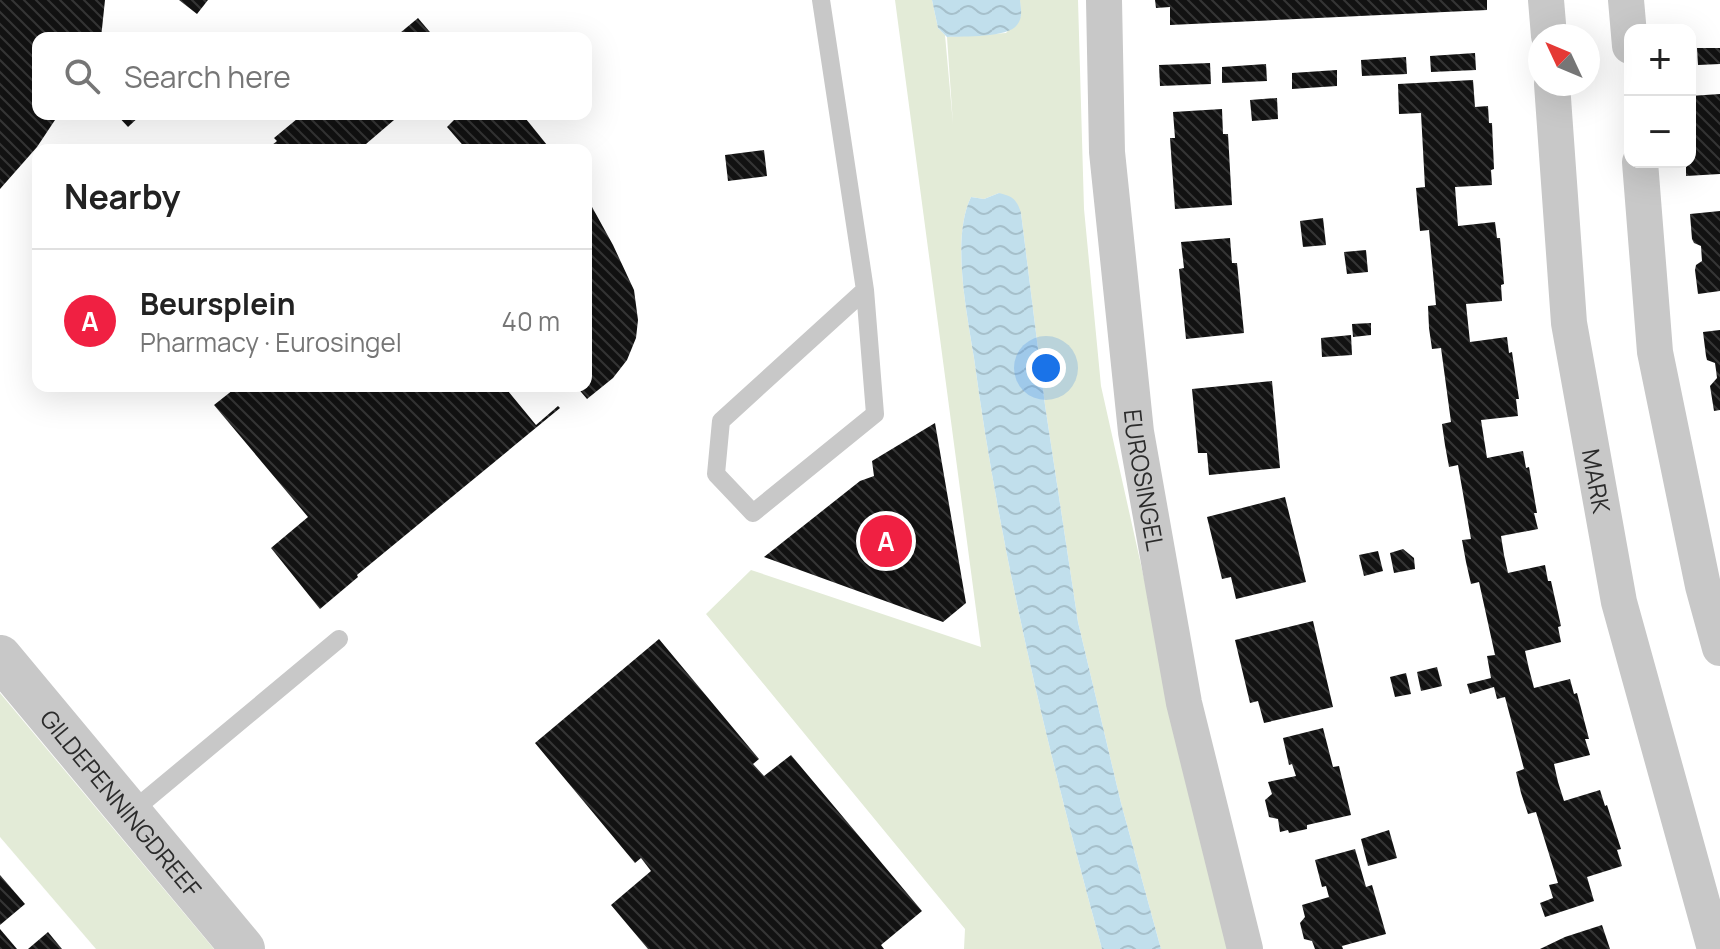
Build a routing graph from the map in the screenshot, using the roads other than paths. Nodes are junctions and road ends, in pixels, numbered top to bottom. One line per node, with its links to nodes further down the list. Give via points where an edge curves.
1 (821, 0): 9 (lane)
2 (1104, 0): 16 (street, EUROSINGEL, via 1107,152 1136,432 1184,703)
3 (1546, 0): 5 (street)
4 (1626, 0): 6 (street)
5 (1548, 24)
6 (1628, 24)
7 (1553, 96): 14 (street, MARK, via 1569,323 1619,602)
8 (1640, 168): 11 (street, via 1655,352)
9 (865, 290): 9 (lane, via 721,421 716,474 753,513 875,414)
10 (339, 639): 13 (lane)
11 (1720, 648)
12 (0, 657): 13 (street, GILDEPENNINGDREEF)
13 (130, 813): 15 (street, GILDEPENNINGDREEF)
14 (1706, 868): 17 (street, MARK)
15 (243, 949)
16 (1245, 949)
17 (1715, 949)

